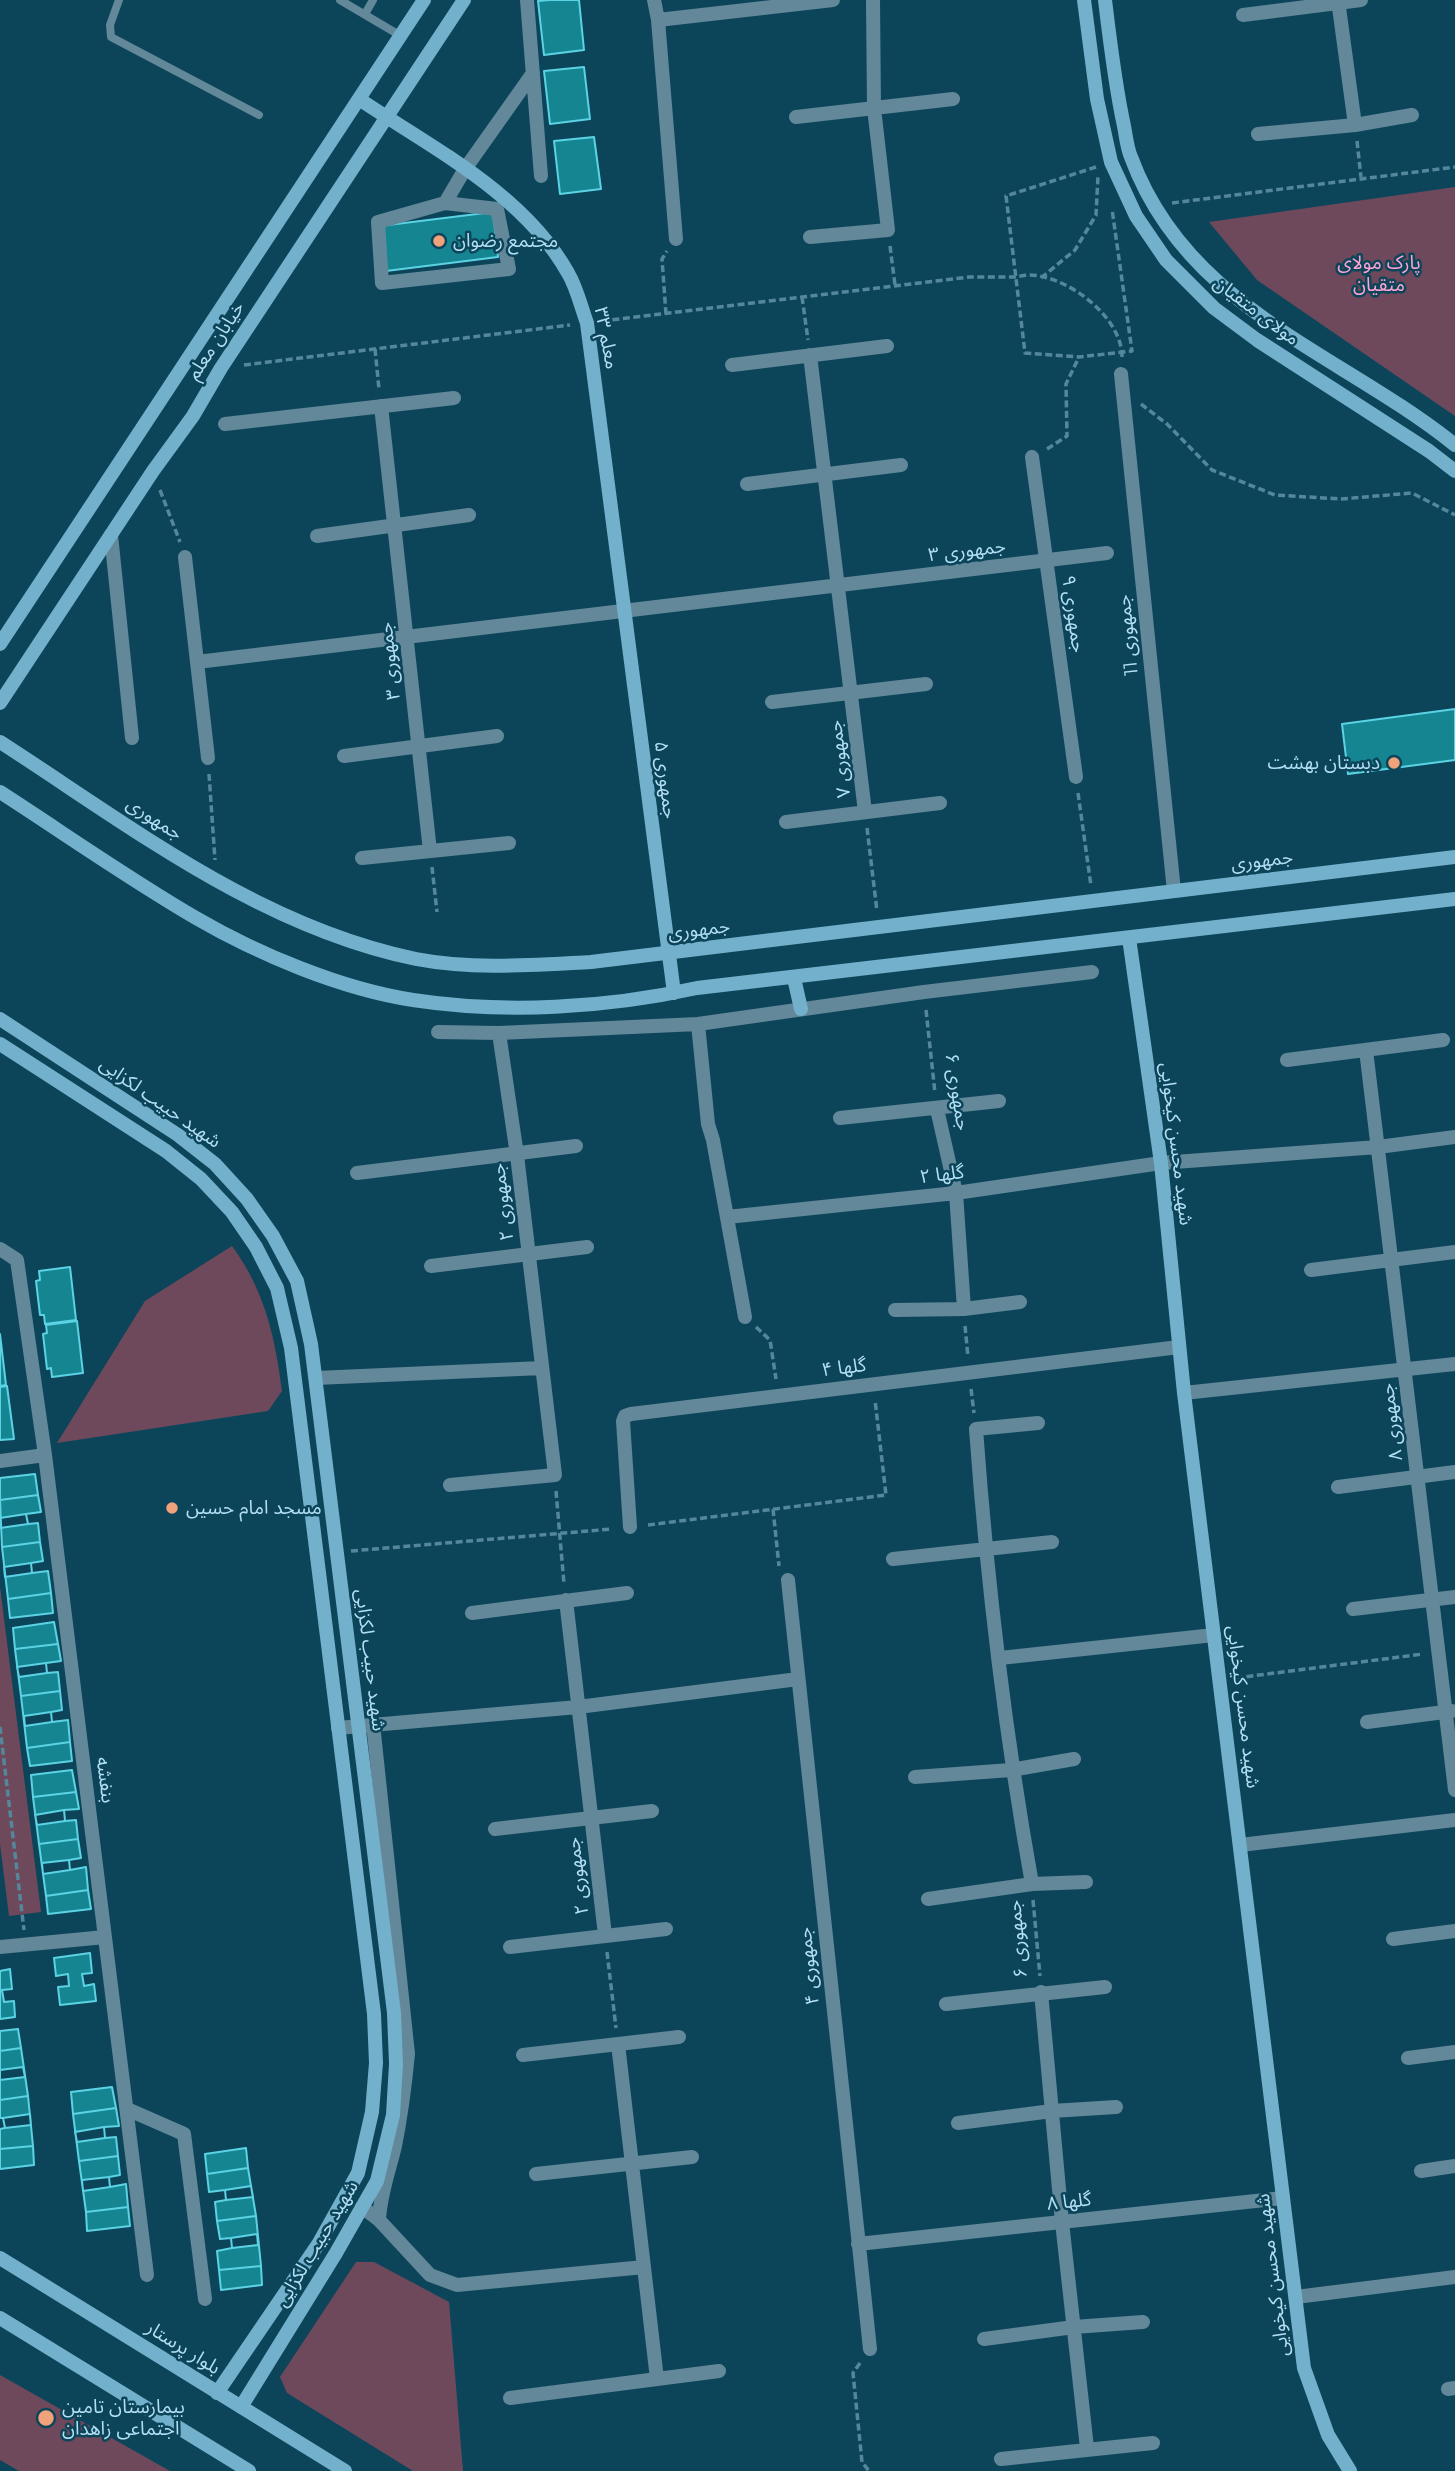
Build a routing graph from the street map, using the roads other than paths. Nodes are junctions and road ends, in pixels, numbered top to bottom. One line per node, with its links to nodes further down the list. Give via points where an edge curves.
1 (119, 0): 22 (lane, via 110,25 111,37)
2 (340, 0): 14 (lane)
3 (373, 0): 14 (lane)
4 (425, 0): 17 (street, خیابان معلم)
5 (464, 0): 24 (street, خیابان معلم)
6 (527, 0): 18 (street)
7 (654, 0): 16 (street)
8 (833, 0): 16 (street)
9 (873, 0): 21 (street)
10 (1084, 0): 43 (street, مولای متقیان, via 1111,162 1136,216 1166,260 1214,308)
11 (1105, 0): 40 (street, مولای متقیان, via 1130,156 1153,205 1182,247 1228,292 1269,322)
12 (1361, 0): 13 (street)
13 (1338, 1): 15 (street); 26 (street)
14 (365, 14): 17 (lane)
15 (1243, 15)
16 (658, 20): 32 (street)
17 (401, 36): 19 (street, خیابان معلم)
18 (533, 74): 28 (street); 29 (street)
19 (359, 99): 24 (street, معلم ۳۳); 56 (street, خیابان معلم)
20 (953, 99): 21 (street)
21 (874, 108): 25 (street); 31 (street, via 888,230)
22 (259, 115)
23 (1412, 115): 26 (street)
24 (387, 117): 28 (street, معلم ۳۳); 48 (street, خیابان معلم)
25 (796, 117)
26 (1355, 125): 27 (street)
27 (1258, 134)
28 (465, 169): 30 (street); 54 (street, معلم ۳۳, via 496,189 537,230 569,273 587,323)
29 (541, 176)
30 (445, 203): 30 (street, via 378,222 382,283 509,269 497,209)
31 (810, 237)
32 (676, 239)
33 (887, 346): 34 (street)
34 (810, 355): 35 (street); 44 (street, جمهوری ۷)
35 (733, 365)
36 (1121, 374): 77 (street, جمهوری 11)
37 (454, 398): 38 (street)
38 (381, 406): 39 (street); 47 (street, جمهوری ۳)
39 (225, 424)
40 (1455, 444)
41 (1032, 457): 52 (street, جمهوری ۹)
42 (901, 465): 44 (street)
43 (1455, 471)
44 (824, 474): 45 (street); 53 (street, جمهوری ۷)
45 (747, 484)
46 (469, 515): 47 (street)
47 (394, 525): 49 (street); 55 (street, جمهوری ۳)
48 (111, 535): 61 (street, خیابان معلم); 63 (street)
49 (317, 536)
50 (1107, 553): 52 (street, جمهوری ۳)
51 (185, 557): 57 (street)
52 (1046, 561): 53 (street, جمهوری ۳); 68 (street, جمهوری ۹)
53 (838, 586): 54 (street, جمهوری ۳); 59 (street, جمهوری ۷)
54 (624, 611): 55 (street, جمهوری ۳); 80 (street, جمهوری ۵)
55 (407, 637): 57 (street, جمهوری ۳); 65 (street, جمهوری ۳)
56 (0, 644)
57 (197, 662): 67 (street)
58 (926, 684): 59 (street)
59 (851, 693): 60 (street); 71 (street, جمهوری ۷)
60 (772, 702)
61 (0, 703)
62 (497, 736): 65 (street)
63 (132, 738)
64 (0, 742): 80 (street, جمهوری, via 217,883 345,941 418,959 489,966)
65 (419, 746): 66 (street); 74 (street, جمهوری ۳)
66 (344, 756)
67 (208, 758)
68 (1076, 777)
69 (0, 792): 83 (street, via 196,918 333,980 411,1000 495,1008)
70 (940, 803): 71 (street)
71 (865, 812): 72 (street)
72 (786, 822)
73 (509, 843): 74 (street)
74 (430, 851): 76 (street)
75 (1455, 857): 77 (street, جمهوری)
76 (362, 858)
77 (1174, 891): 80 (street, جمهوری)
78 (1455, 899): 79 (street)
79 (1129, 938): 82 (street); 100 (street, شهید محسن کیخوایی)
80 (668, 953): 83 (street, جمهوری ۵)
81 (1092, 972): 84 (street)
82 (794, 978): 83 (street); 84 (street)
83 (674, 993)
84 (801, 1009): 86 (street)
85 (0, 1019): 119 (street, شهید حبیب لکزایی, via 178,1135 215,1164 247,1199 297,1281)
86 (698, 1024): 88 (street); 103 (street, via 708,1124)
87 (438, 1032): 88 (street)
88 (499, 1033): 99 (street, جمهوری ۲)
89 (1443, 1040): 91 (street)
90 (0, 1044): 122 (street, شهید حبیب لکزایی, via 166,1152 201,1179 232,1212 277,1288 291,1348)
91 (1366, 1050): 92 (street); 98 (street, جمهوری ۸)
92 (1287, 1060)
93 (999, 1101): 94 (street)
94 (937, 1108): 95 (street); 102 (street, جمهوری ۶)
95 (840, 1118)
96 (1455, 1137): 98 (street, گلها ۲)
97 (576, 1146): 99 (street)
98 (1378, 1147): 100 (street, گلها ۲); 108 (street, جمهوری ۸)
99 (517, 1155): 101 (street); 107 (street, جمهوری ۲)
100 (1161, 1163): 102 (street, گلها ۲); 115 (street, شهید محسن کیخوایی)
101 (357, 1173)
102 (956, 1193): 103 (street, گلها ۲); 112 (street, جمهوری ۶)
103 (727, 1217): 114 (street)
104 (587, 1247): 107 (street)
105 (0, 1249): 124 (street, بنفشه, via 17,1260)
106 (1455, 1252): 108 (street)
107 (529, 1255): 109 (street); 117 (street, جمهوری ۲)
108 (1391, 1260): 110 (street); 118 (street, جمهوری ۸)
109 (431, 1266)
110 (1311, 1270)
111 (1020, 1302): 112 (street)
112 (964, 1309): 113 (street)
113 (895, 1310)
114 (745, 1317)
115 (1179, 1347): 120 (street, شهید محسن کیخوایی); 130 (street, گلها ۴, via 625,1416)
116 (1455, 1364): 118 (street)
117 (542, 1367): 119 (street); 128 (street, جمهوری ۲, via 555,1475)
118 (1405, 1369): 120 (street); 127 (street, جمهوری ۸)
119 (316, 1378): 121 (street, شهید حبیب لکزایی)
120 (1184, 1393): 141 (street, شهید محسن کیخوایی)
121 (320, 1413): 122 (street); 147 (street, شهید حبیب لکزایی)
122 (299, 1417): 148 (street, شهید حبیب لکزایی)
123 (1038, 1423): 132 (street, جمهوری ۶, via 976,1429)
124 (45, 1455): 125 (street); 164 (street, بنفشه)
125 (0, 1461)
126 (1455, 1472): 127 (street)
127 (1418, 1477): 129 (street); 137 (street, جمهوری ۸)
128 (450, 1485)
129 (1338, 1487)
130 (630, 1527)
131 (1052, 1542): 132 (street)
132 (985, 1551): 133 (street); 142 (street, جمهوری ۶)
133 (894, 1559)
134 (788, 1580): 143 (street, جمهوری ۴)
135 (627, 1593): 138 (street)
136 (1455, 1597): 137 (street)
137 (1432, 1599): 139 (street); 145 (street, جمهوری ۸)
138 (566, 1600): 140 (street); 144 (street, جمهوری ۲)
139 (1353, 1609)
140 (472, 1614)
141 (1214, 1636): 142 (street); 157 (street, شهید محسن کیخوایی)
142 (1000, 1658): 150 (street, جمهوری ۶)
143 (798, 1679): 144 (street); 190 (street, جمهوری ۴)
144 (578, 1707): 147 (street); 154 (street, جمهوری ۲)
145 (1450, 1711): 146 (street); 152 (street, جمهوری ۸)
146 (1367, 1722)
147 (366, 1725): 148 (street); 187 (street, شهید حبیب لکزایی, via 396,2063 393,2115 377,2181); 188 (street, via 408,2054 404,2101)
148 (338, 1728): 185 (street, شهید حبیب لکزایی, via 374,2014 376,2063 367,2136 358,2174)
149 (1074, 1759): 150 (street)
150 (1011, 1770): 151 (street); 159 (street, جمهوری ۶)
151 (915, 1777)
152 (1455, 1790)
153 (652, 1811): 154 (street)
154 (591, 1817): 156 (street); 163 (street, جمهوری ۲)
155 (1455, 1820): 157 (street)
156 (495, 1829)
157 (1240, 1845): 186 (street, شهید محسن کیخوایی)
158 (1086, 1882): 159 (street)
159 (1032, 1884): 160 (street)
160 (928, 1899)
161 (666, 1929): 163 (street)
162 (1455, 1931): 165 (street)
163 (605, 1935): 167 (street)
164 (105, 1937): 166 (street); 177 (street, بنفشه)
165 (1393, 1939)
166 (0, 1947)
167 (510, 1947)
168 (1105, 1987): 169 (street)
169 (1041, 1992): 170 (street); 178 (street, جمهوری ۶)
170 (946, 2004)
171 (679, 2037): 172 (street)
172 (618, 2044): 174 (street); 181 (street)
173 (1455, 2052): 175 (street)
174 (523, 2055)
175 (1408, 2058)
176 (1116, 2107): 178 (street)
177 (127, 2109): 193 (street, بنفشه); 196 (street, via 184,2134)
178 (1052, 2111): 179 (street); 189 (street, جمهوری ۶)
179 (958, 2123)
180 (692, 2157): 181 (street)
181 (632, 2163): 184 (street); 192 (street)
182 (1455, 2166): 183 (street)
183 (1421, 2171)
184 (536, 2174)
185 (345, 2197): 187 (street); 204 (street, شهید حبیب لکزایی)
186 (1283, 2198): 189 (street, گلها ۸); 195 (street, شهید محسن کیخوایی)
187 (362, 2207): 188 (street); 206 (street, شهید حبیب لکزایی)
188 (379, 2220): 192 (street, via 430,2275 457,2285)
189 (1062, 2222): 190 (street, گلها ۸); 199 (street, جمهوری ۶)
190 (858, 2244): 201 (street, جمهوری ۴)
191 (0, 2258): 204 (street, بلوار پرستار)
192 (644, 2267): 203 (street)
193 (147, 2275)
194 (1455, 2277): 195 (street)
195 (1296, 2297): 212 (street, شهید محسن کیخوایی, via 1304,2368 1328,2435)
196 (205, 2299)
197 (0, 2318): 210 (street)
198 (1143, 2322): 199 (street)
199 (1074, 2327): 200 (street); 208 (street, جمهوری ۶)
200 (984, 2339)
201 (870, 2348)
202 (719, 2371): 203 (street)
203 (657, 2379): 205 (street)
204 (217, 2393): 206 (street, بلوار پرستار)
205 (510, 2398)
206 (240, 2407): 211 (street, بلوار پرستار)
207 (1153, 2442): 208 (street)
208 (1087, 2448): 209 (street)
209 (1001, 2459)
210 (248, 2471)
211 (345, 2471)
212 (1350, 2471)

